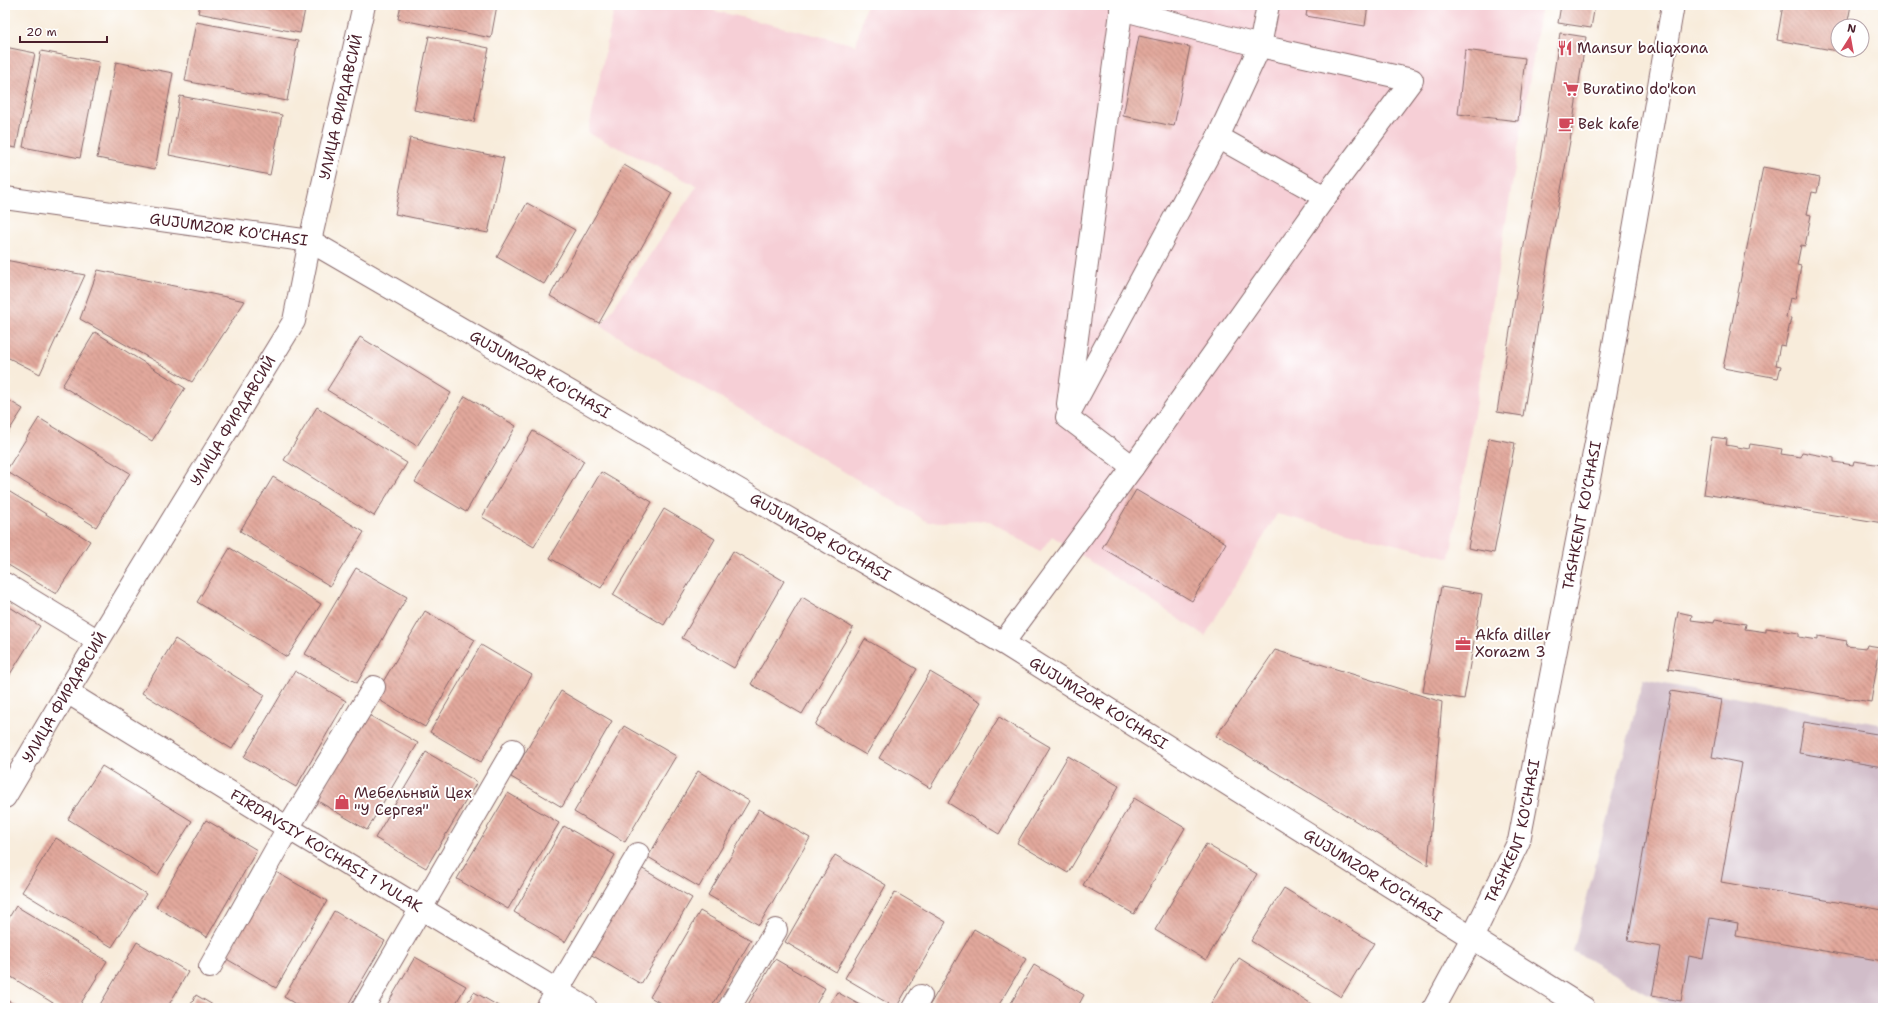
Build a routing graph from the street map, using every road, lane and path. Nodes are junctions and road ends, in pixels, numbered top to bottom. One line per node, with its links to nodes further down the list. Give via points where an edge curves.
1 (364, 5): 9 (street, УЛИЦА ФИРДАВСИЙ)
2 (1268, 5): 5 (street)
3 (1673, 5): 23 (street, TASHKENT KO'CHASI, via 1604,396 1519,841)
4 (1121, 7): 5 (street); 10 (street)
5 (1260, 46): 6 (street); 7 (street, via 1412,80)
6 (1218, 136): 7 (street); 10 (street)
7 (1325, 197): 11 (street)
8 (5, 198): 9 (street, GUJUMZOR KO'CHASI)
9 (310, 241): 13 (street, УЛИЦА ФИРДАВСИЙ, via 294,321); 14 (street, GUJUMZOR KO'CHASI)
10 (1067, 417): 11 (street)
11 (1133, 467): 14 (street)
12 (5, 584): 13 (street)
13 (98, 641): 16 (street, УЛИЦА ФИРДАВСИЙ)
14 (1002, 643): 23 (street, GUJUMZOR KO'CHASI)
15 (374, 687): 19 (street)
16 (67, 692): 18 (street, УЛИЦА ФИРДАВСИЙ); 19 (street, FIRDAVSIY KO'CHASI 1 YULAK)
17 (513, 750): 21 (street)
18 (7, 788)
19 (288, 828): 21 (street, FIRDAVSIY KO'CHASI 1 YULAK); 24 (street)
20 (638, 854): 25 (street)
21 (421, 909): 25 (street, FIRDAVSIY KO'CHASI 1 YULAK); 26 (street)
22 (776, 930): 28 (street)
23 (1472, 938): 29 (street, TASHKENT KO'CHASI); 30 (street, GUJUMZOR KO'CHASI)
24 (210, 967)
25 (552, 999): 27 (street, FIRDAVSIY KO'CHASI 1 YULAK)
26 (363, 1008)
27 (586, 1008)
28 (729, 1008)
29 (1434, 1008)
30 (1584, 1008)

